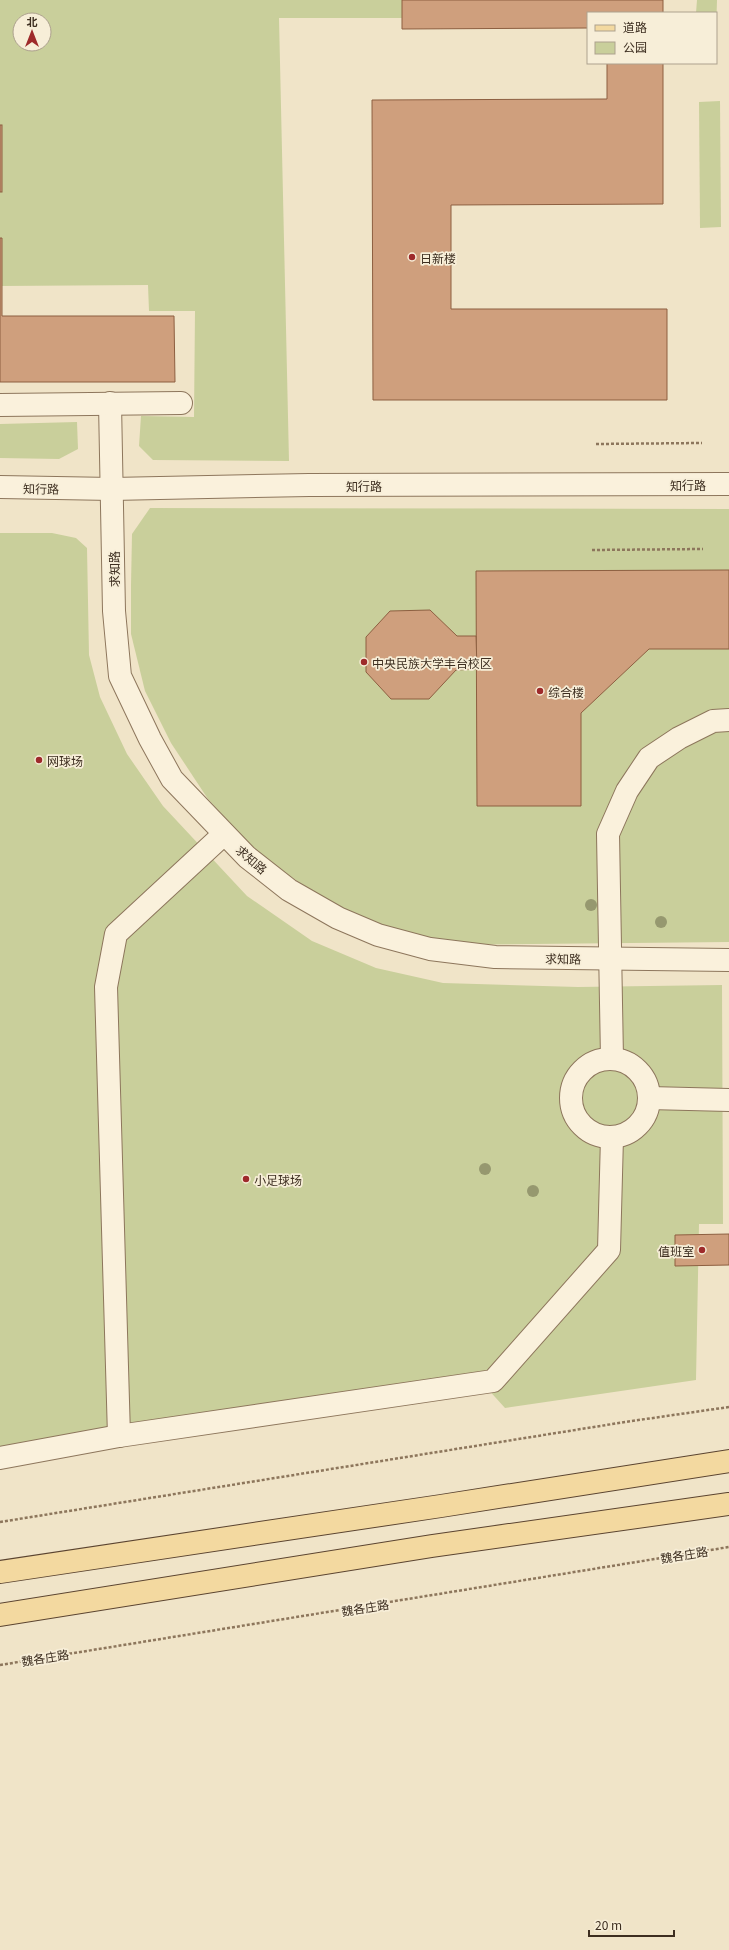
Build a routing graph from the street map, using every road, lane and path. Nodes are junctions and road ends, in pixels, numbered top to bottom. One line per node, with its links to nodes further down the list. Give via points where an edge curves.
1 (110, 403): 2 (street); 3 (street); 8 (street, 求知路)
2 (181, 403)
3 (0, 405)
4 (702, 443): 5 (path)
5 (596, 444)
6 (729, 484): 8 (street, 知行路, via 309,485)
7 (0, 487): 8 (street, 知行路)
8 (112, 489): 12 (street, 求知路, via 114,611 120,676 172,779)
9 (592, 550): 10 (path)
10 (703, 550)
11 (729, 720): 13 (street, via 713,721 679,738 649,758 627,790 608,834)
12 (224, 834): 13 (street, 求知路, via 247,857 289,890 338,918 378,935 430,949 495,957); 20 (street, via 116,934 106,987)
13 (610, 958): 14 (street, 求知路); 15 (street)
14 (729, 960)
15 (612, 1059): 16 (street, via 625,1062 636,1069 644,1079); 18 (street, via 588,1066 573,1086 571,1099 573,1111 588,1131 599,1136)
16 (649, 1098): 17 (street); 18 (street, via 644,1117 636,1128)
17 (729, 1100)
18 (612, 1137): 20 (street, via 609,1250 493,1381)
19 (729, 1407): 24 (path)
20 (119, 1436): 21 (street)
21 (0, 1458)
22 (729, 1460): 26 (main road)
23 (729, 1504): 27 (main road, via 432,1546)
24 (0, 1522)
25 (729, 1547): 28 (path, 魏各庄路)
26 (0, 1572)
27 (0, 1615)
28 (0, 1664)

